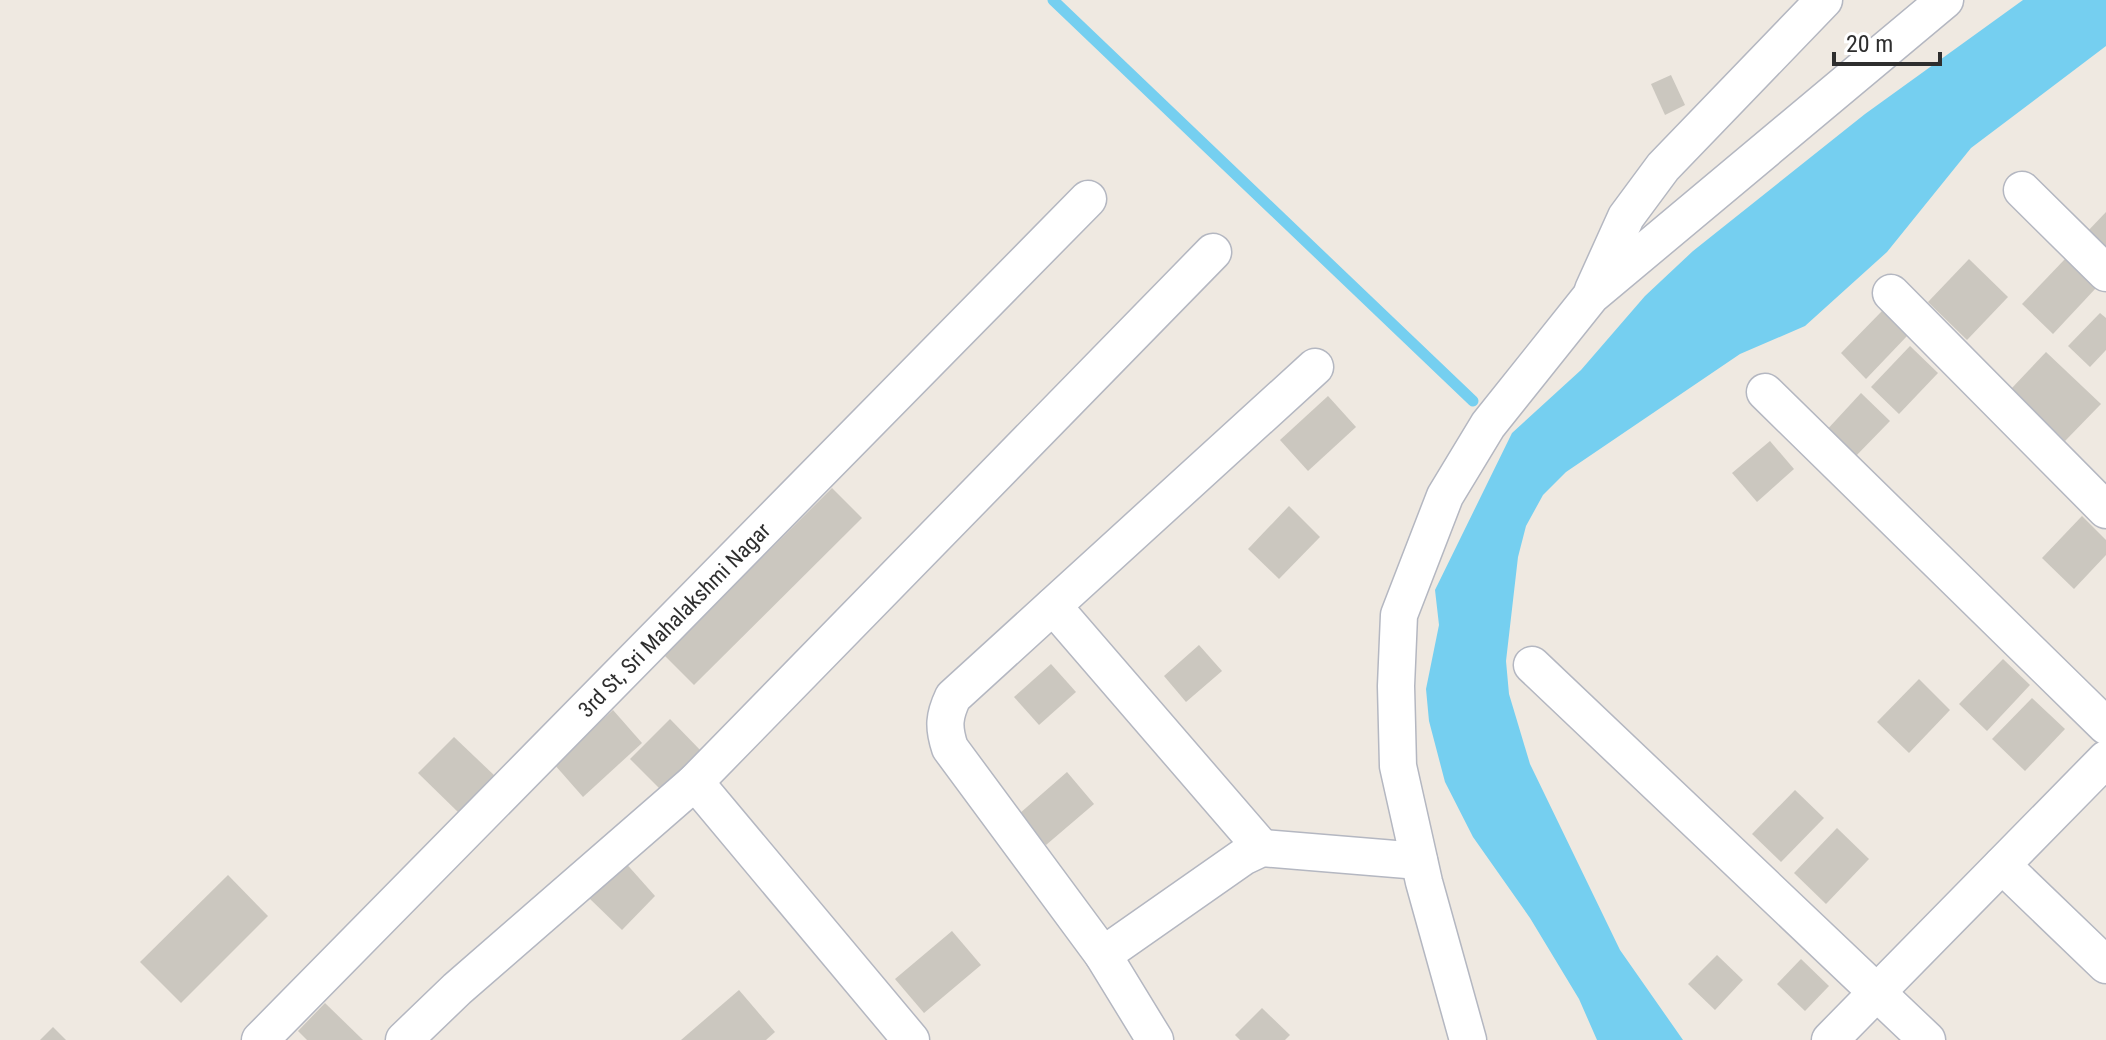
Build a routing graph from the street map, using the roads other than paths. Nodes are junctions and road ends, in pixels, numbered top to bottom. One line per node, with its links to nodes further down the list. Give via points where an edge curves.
1 (1824, 0): 8 (street, via 1663,167 1626,217)
2 (1945, 0): 8 (street)
3 (2022, 190): 6 (street)
4 (1088, 199): 23 (street, 3rd St, Sri Mahalakshmi Nagar)
5 (1213, 252): 16 (street)
6 (2106, 273)
7 (1891, 293): 11 (street)
8 (1591, 296): 18 (street, via 1488,425 1459,472 1399,615 1398,766)
9 (1315, 367): 12 (street)
10 (1765, 392): 14 (street)
11 (2106, 510)
12 (1053, 606): 17 (street); 20 (street, via 953,697 944,717 945,732 950,748)
13 (1532, 665): 22 (street)
14 (2106, 726)
15 (2106, 759): 19 (street)
16 (695, 782): 24 (street); 25 (street)
17 (1262, 848): 18 (street); 20 (street)
18 (1419, 861): 27 (street)
19 (2002, 865): 21 (street); 22 (street)
20 (1103, 955): 26 (street)
21 (2106, 965)
22 (1876, 990): 28 (street); 29 (street)
23 (260, 1040)
24 (404, 1040)
25 (911, 1040)
26 (1155, 1040)
27 (1468, 1040)
28 (1830, 1040)
29 (1927, 1040)

